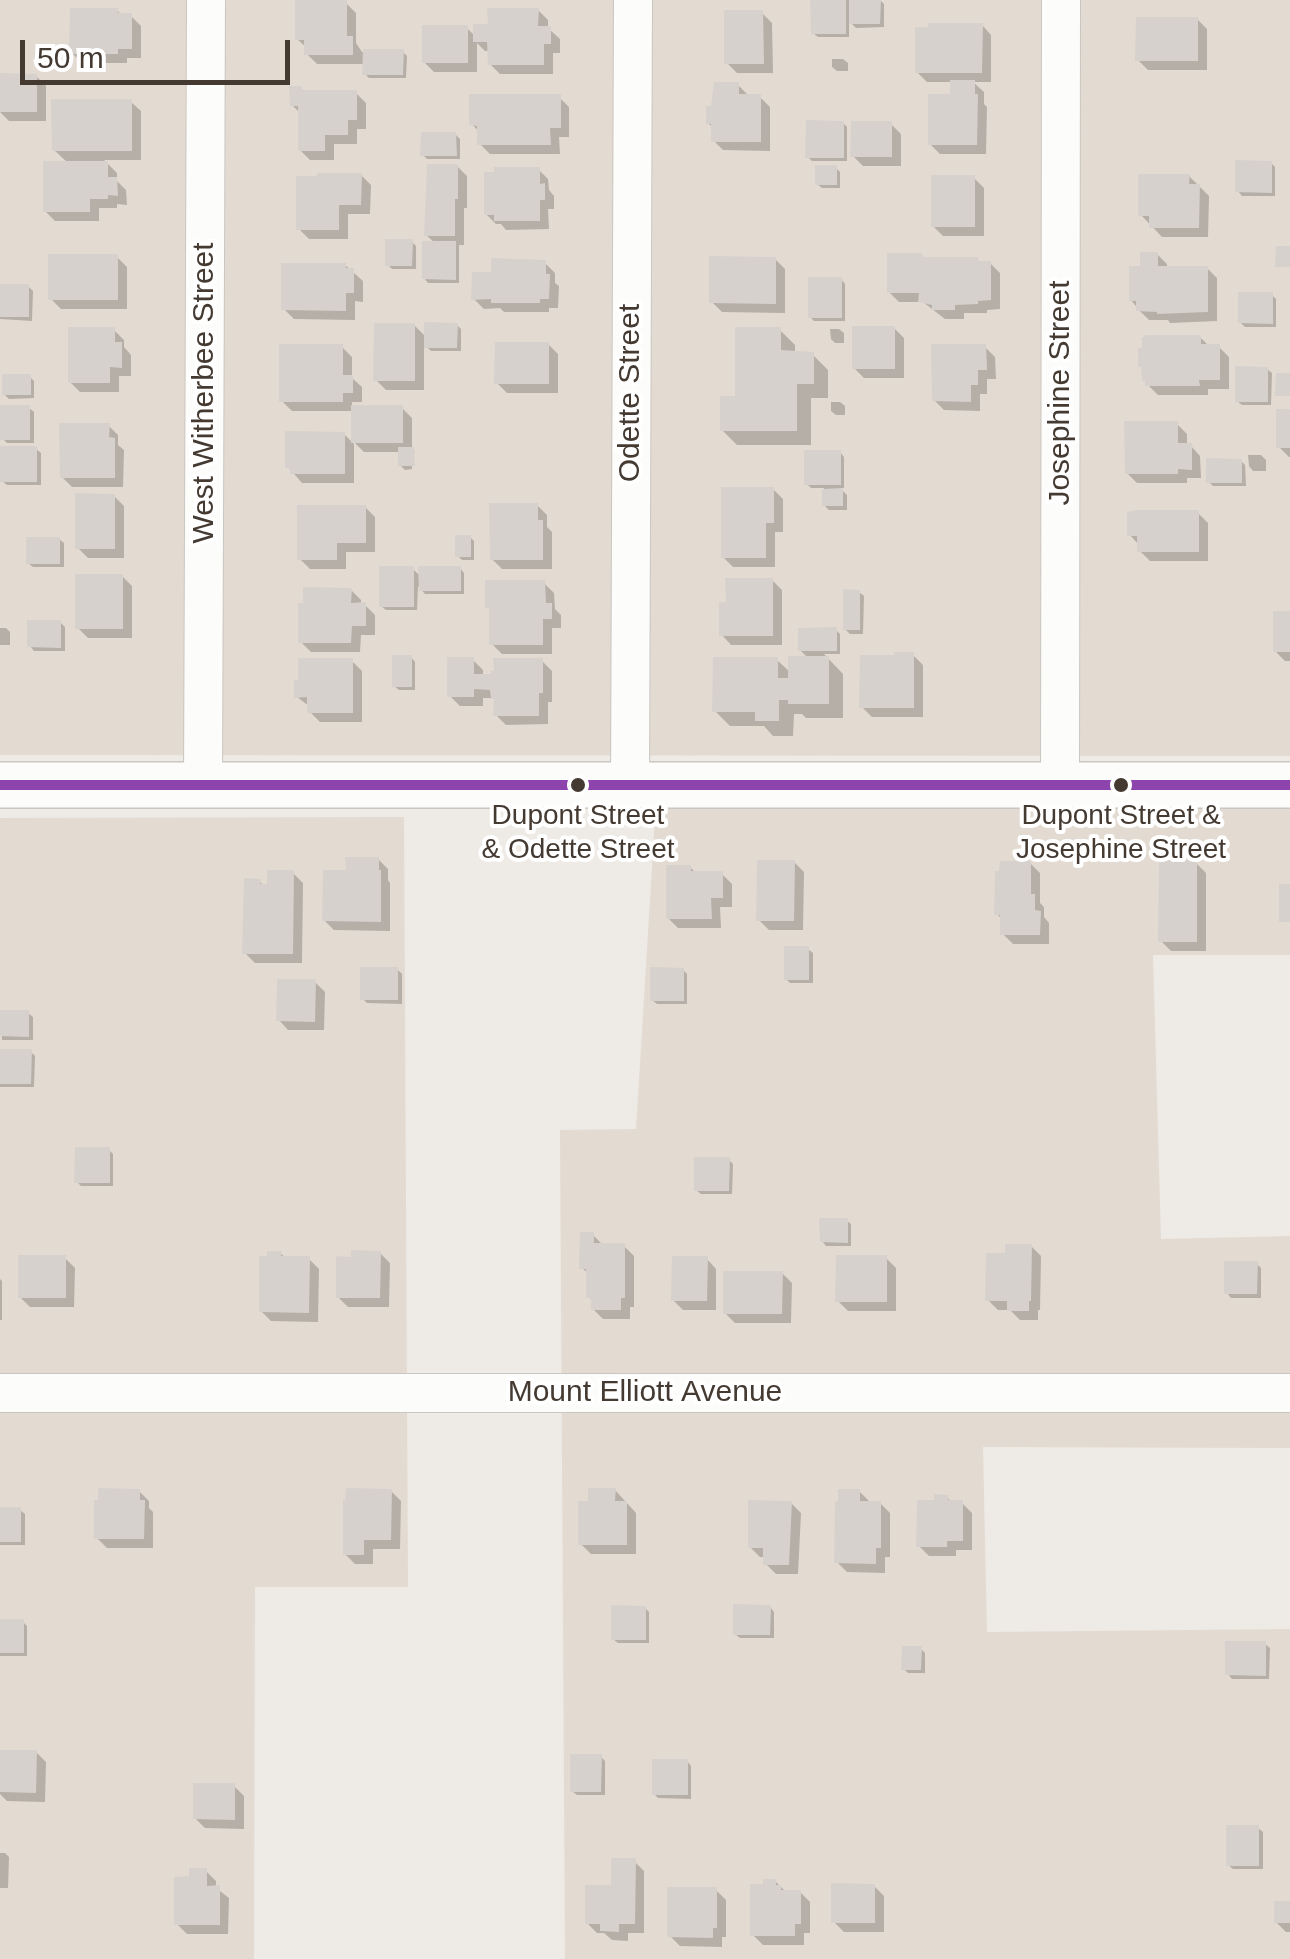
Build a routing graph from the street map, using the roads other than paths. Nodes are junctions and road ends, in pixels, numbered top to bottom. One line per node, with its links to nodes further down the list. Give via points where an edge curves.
1 (206, 0): 5 (street, West Witherbee Street)
2 (632, 0): 6 (street, Odette Street)
3 (1061, 0): 8 (street, Josephine Street)
4 (0, 785): 5 (street)
5 (203, 785): 6 (street)
6 (630, 785): 8 (street)
7 (1290, 785): 8 (street)
8 (1060, 786)
9 (0, 1393): 10 (street, Mount Elliott Avenue)
10 (1290, 1393)

